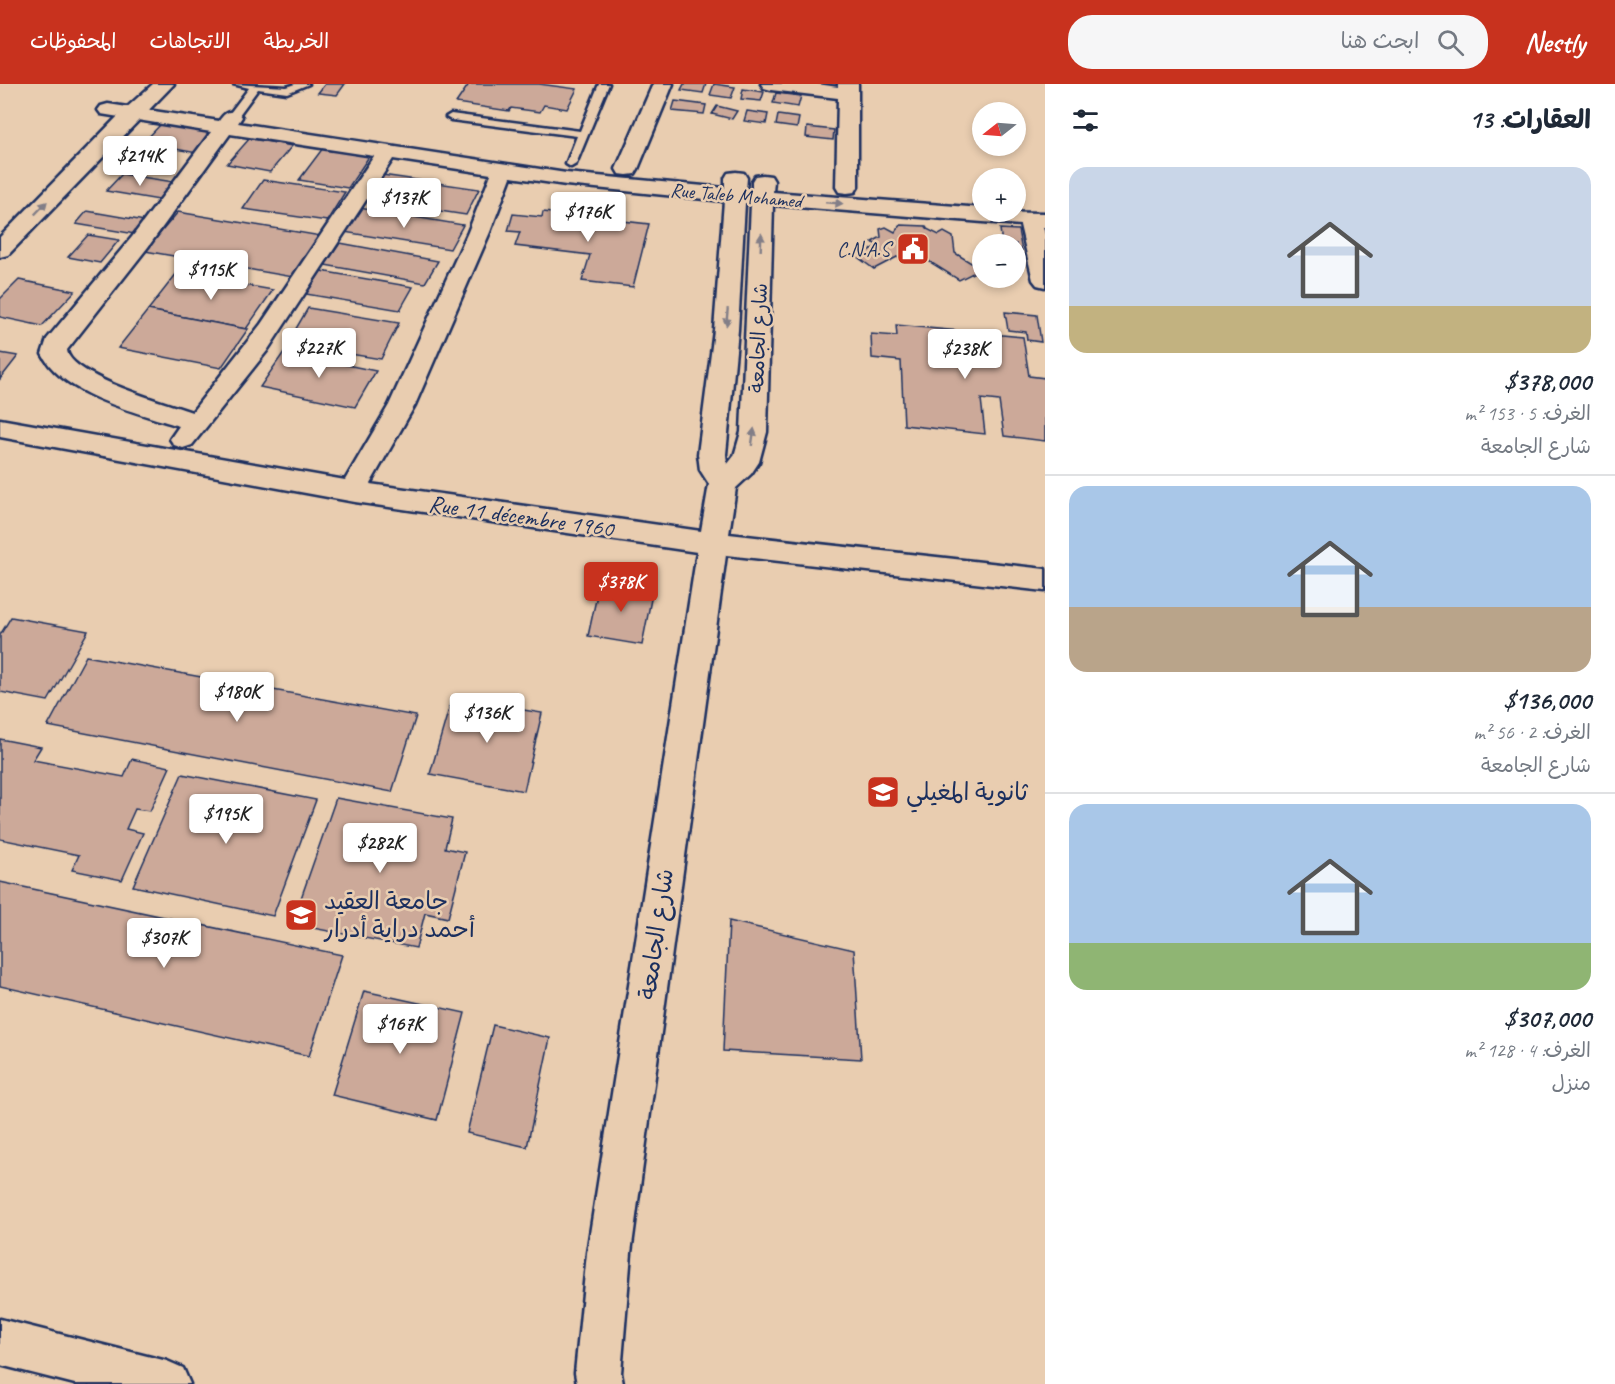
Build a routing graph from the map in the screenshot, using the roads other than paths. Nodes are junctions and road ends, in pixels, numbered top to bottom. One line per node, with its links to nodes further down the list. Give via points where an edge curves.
1 (164, 84): 9 (street)
2 (238, 84): 7 (lane)
3 (304, 84): 7 (lane, via 287,90)
4 (604, 84): 12 (lane)
5 (663, 84): 15 (street)
6 (771, 84): 8 (street)
7 (256, 86): 11 (lane)
8 (848, 89): 19 (street)
9 (128, 102): 11 (street, Rue Taleb Mohamed); 13 (street); 25 (street, one-way to 9)
10 (451, 117): 12 (lane)
11 (228, 122): 14 (street, Rue Taleb Mohamed); 17 (street, Rue Taleb Mohamed); 27 (street, via 140,242 56,345 55,356 61,366 91,385)
12 (584, 134): 17 (lane)
13 (67, 152)
14 (387, 153): 16 (street, Rue Taleb Mohamed); 27 (street, via 349,205 281,314)
15 (627, 169): 17 (street, Rue Taleb Mohamed); 18 (street, Rue Taleb Mohamed)
16 (503, 171): 17 (street, Rue Taleb Mohamed); 31 (street, via 402,405)
17 (569, 172): 18 (street, Rue Taleb Mohamed)
18 (736, 187): 20 (street, Rue Taleb Mohamed); 30 (street, شارع الجامعة, one-way to 30, via 712,454 714,470)
19 (847, 187): 20 (street, Rue Taleb Mohamed); 21 (street, Rue Taleb Mohamed)
20 (763, 189): 24 (street, Rue Taleb Mohamed, one-way to 24); 30 (street, شارع الجامعة, one-way to 20, via 739,472 750,456 754,432)
21 (972, 197)
22 (1026, 200): 23 (street)
23 (1045, 200)
24 (1037, 220): 26 (street)
25 (0, 250)
26 (1045, 279)
27 (197, 423): 29 (street)
28 (0, 428): 29 (street, Rue 11 décembre 1960)
29 (164, 460): 31 (street, Rue 11 décembre 1960)
30 (723, 484): 32 (street, شارع الجامعة)
31 (353, 490): 32 (street, Rue 11 décembre 1960)
32 (713, 543): 33 (street, Rue 11 décembre 1960); 36 (street, شارع الجامعة, via 609,1253)
33 (1045, 580)
34 (0, 1342): 35 (street)
35 (167, 1384)
36 (600, 1384)

